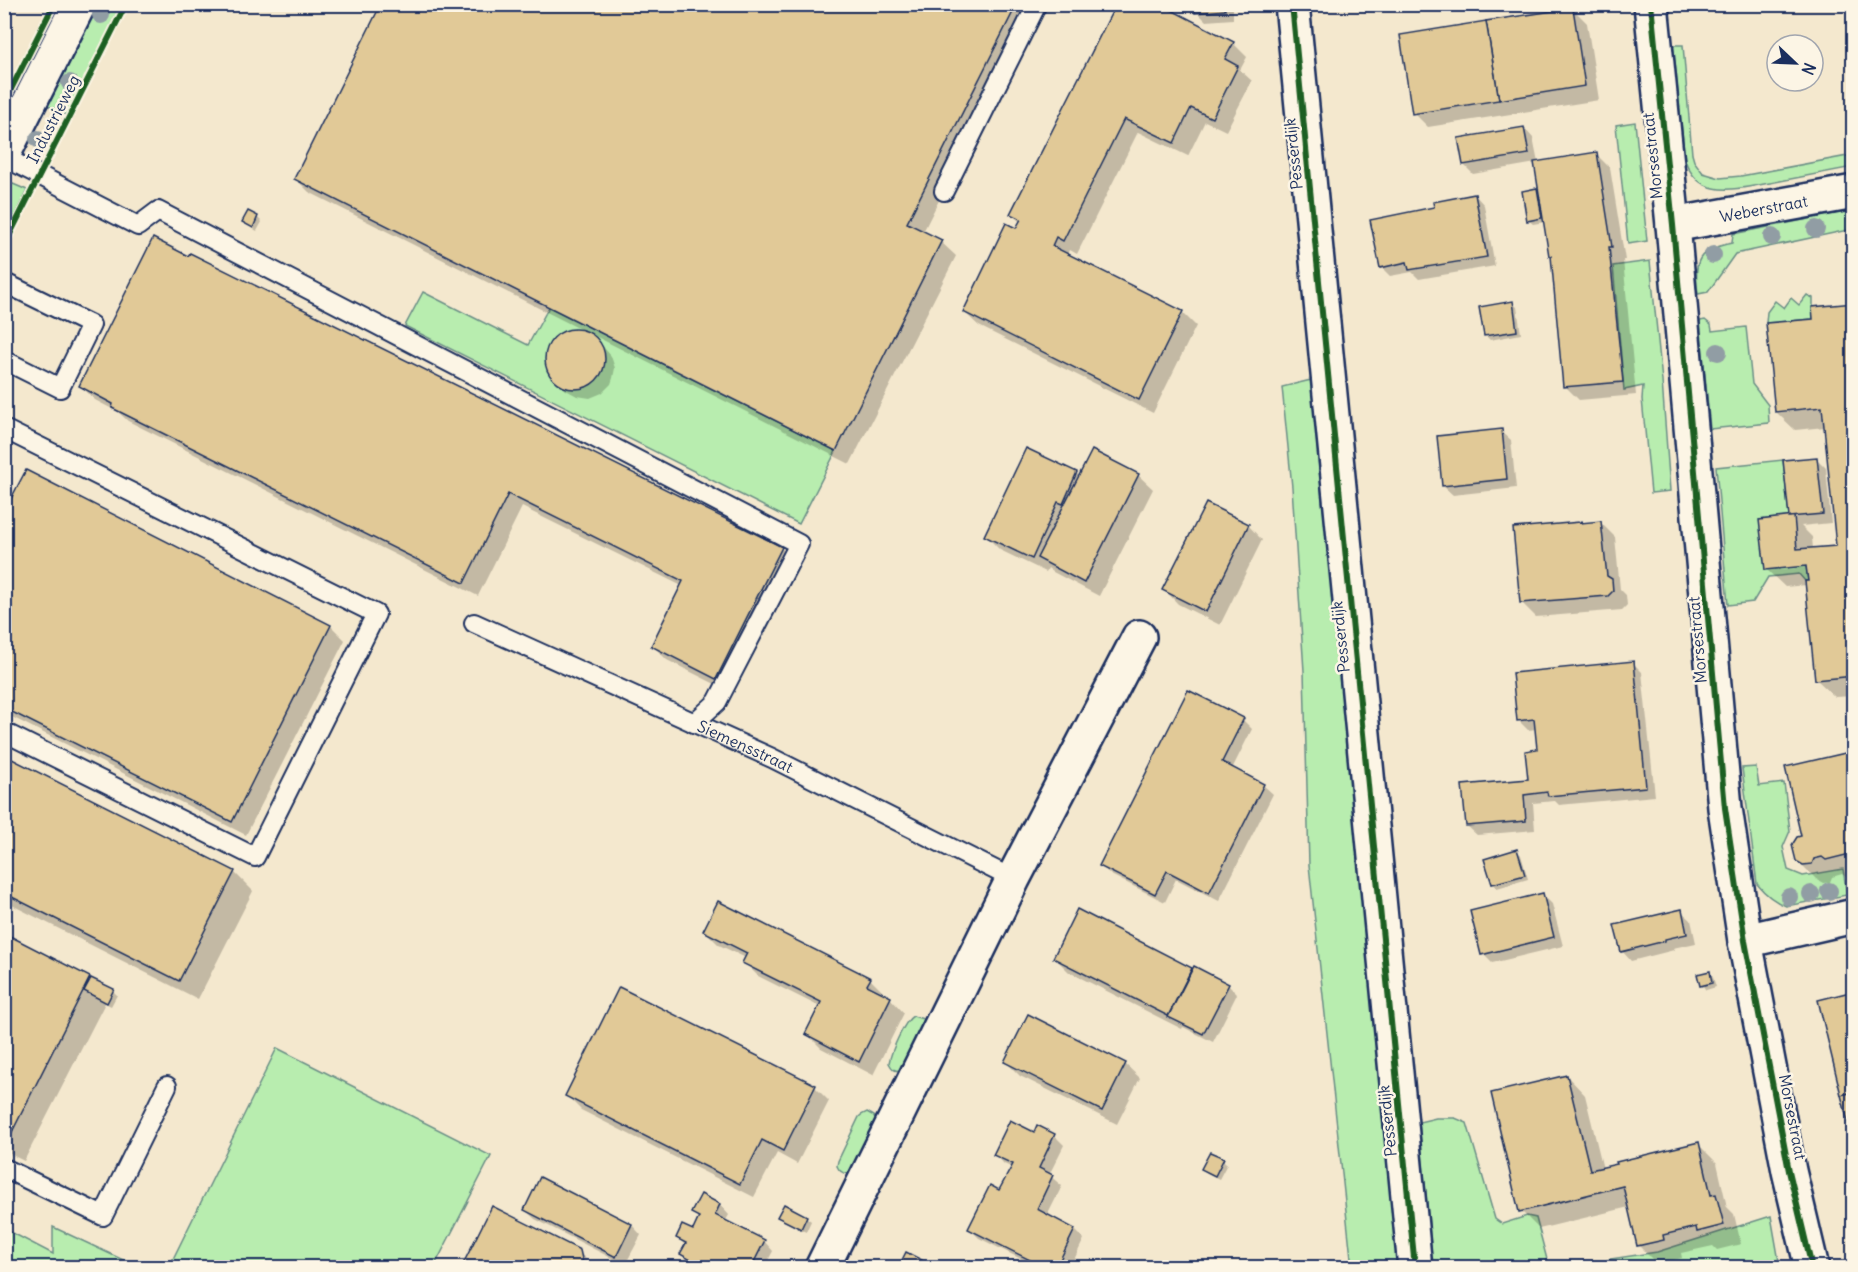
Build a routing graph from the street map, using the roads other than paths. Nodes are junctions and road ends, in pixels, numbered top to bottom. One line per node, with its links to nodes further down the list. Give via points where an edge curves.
1 (79, 4): 5 (street, Industrieweg)
2 (1037, 4): 6 (lane)
3 (1292, 4): 22 (street, Pesserdijk)
4 (1651, 4): 8 (street, Morsestraat)
5 (4, 155): 14 (lane, via 138,226 158,211 800,544 717,702)
6 (944, 191)
7 (1854, 192): 8 (street, Weberstraat)
8 (1673, 225): 18 (street, Morsestraat, via 1725,808)
9 (5, 283): 10 (lane, via 91,325 60,387)
10 (4, 360)
11 (4, 429): 15 (lane, via 376,614 255,857)
12 (474, 623): 14 (lane, Siemensstraat)
13 (1139, 636): 16 (street)
14 (694, 723): 16 (lane, Siemensstraat)
15 (4, 732)
16 (1013, 879): 21 (street)
17 (1854, 916): 18 (street)
18 (1745, 941): 23 (street, Morsestraat, via 1789,1171)
19 (167, 1086): 20 (lane, via 103,1216)
20 (4, 1168)
21 (822, 1268)
22 (1415, 1268)
23 (1812, 1268)

